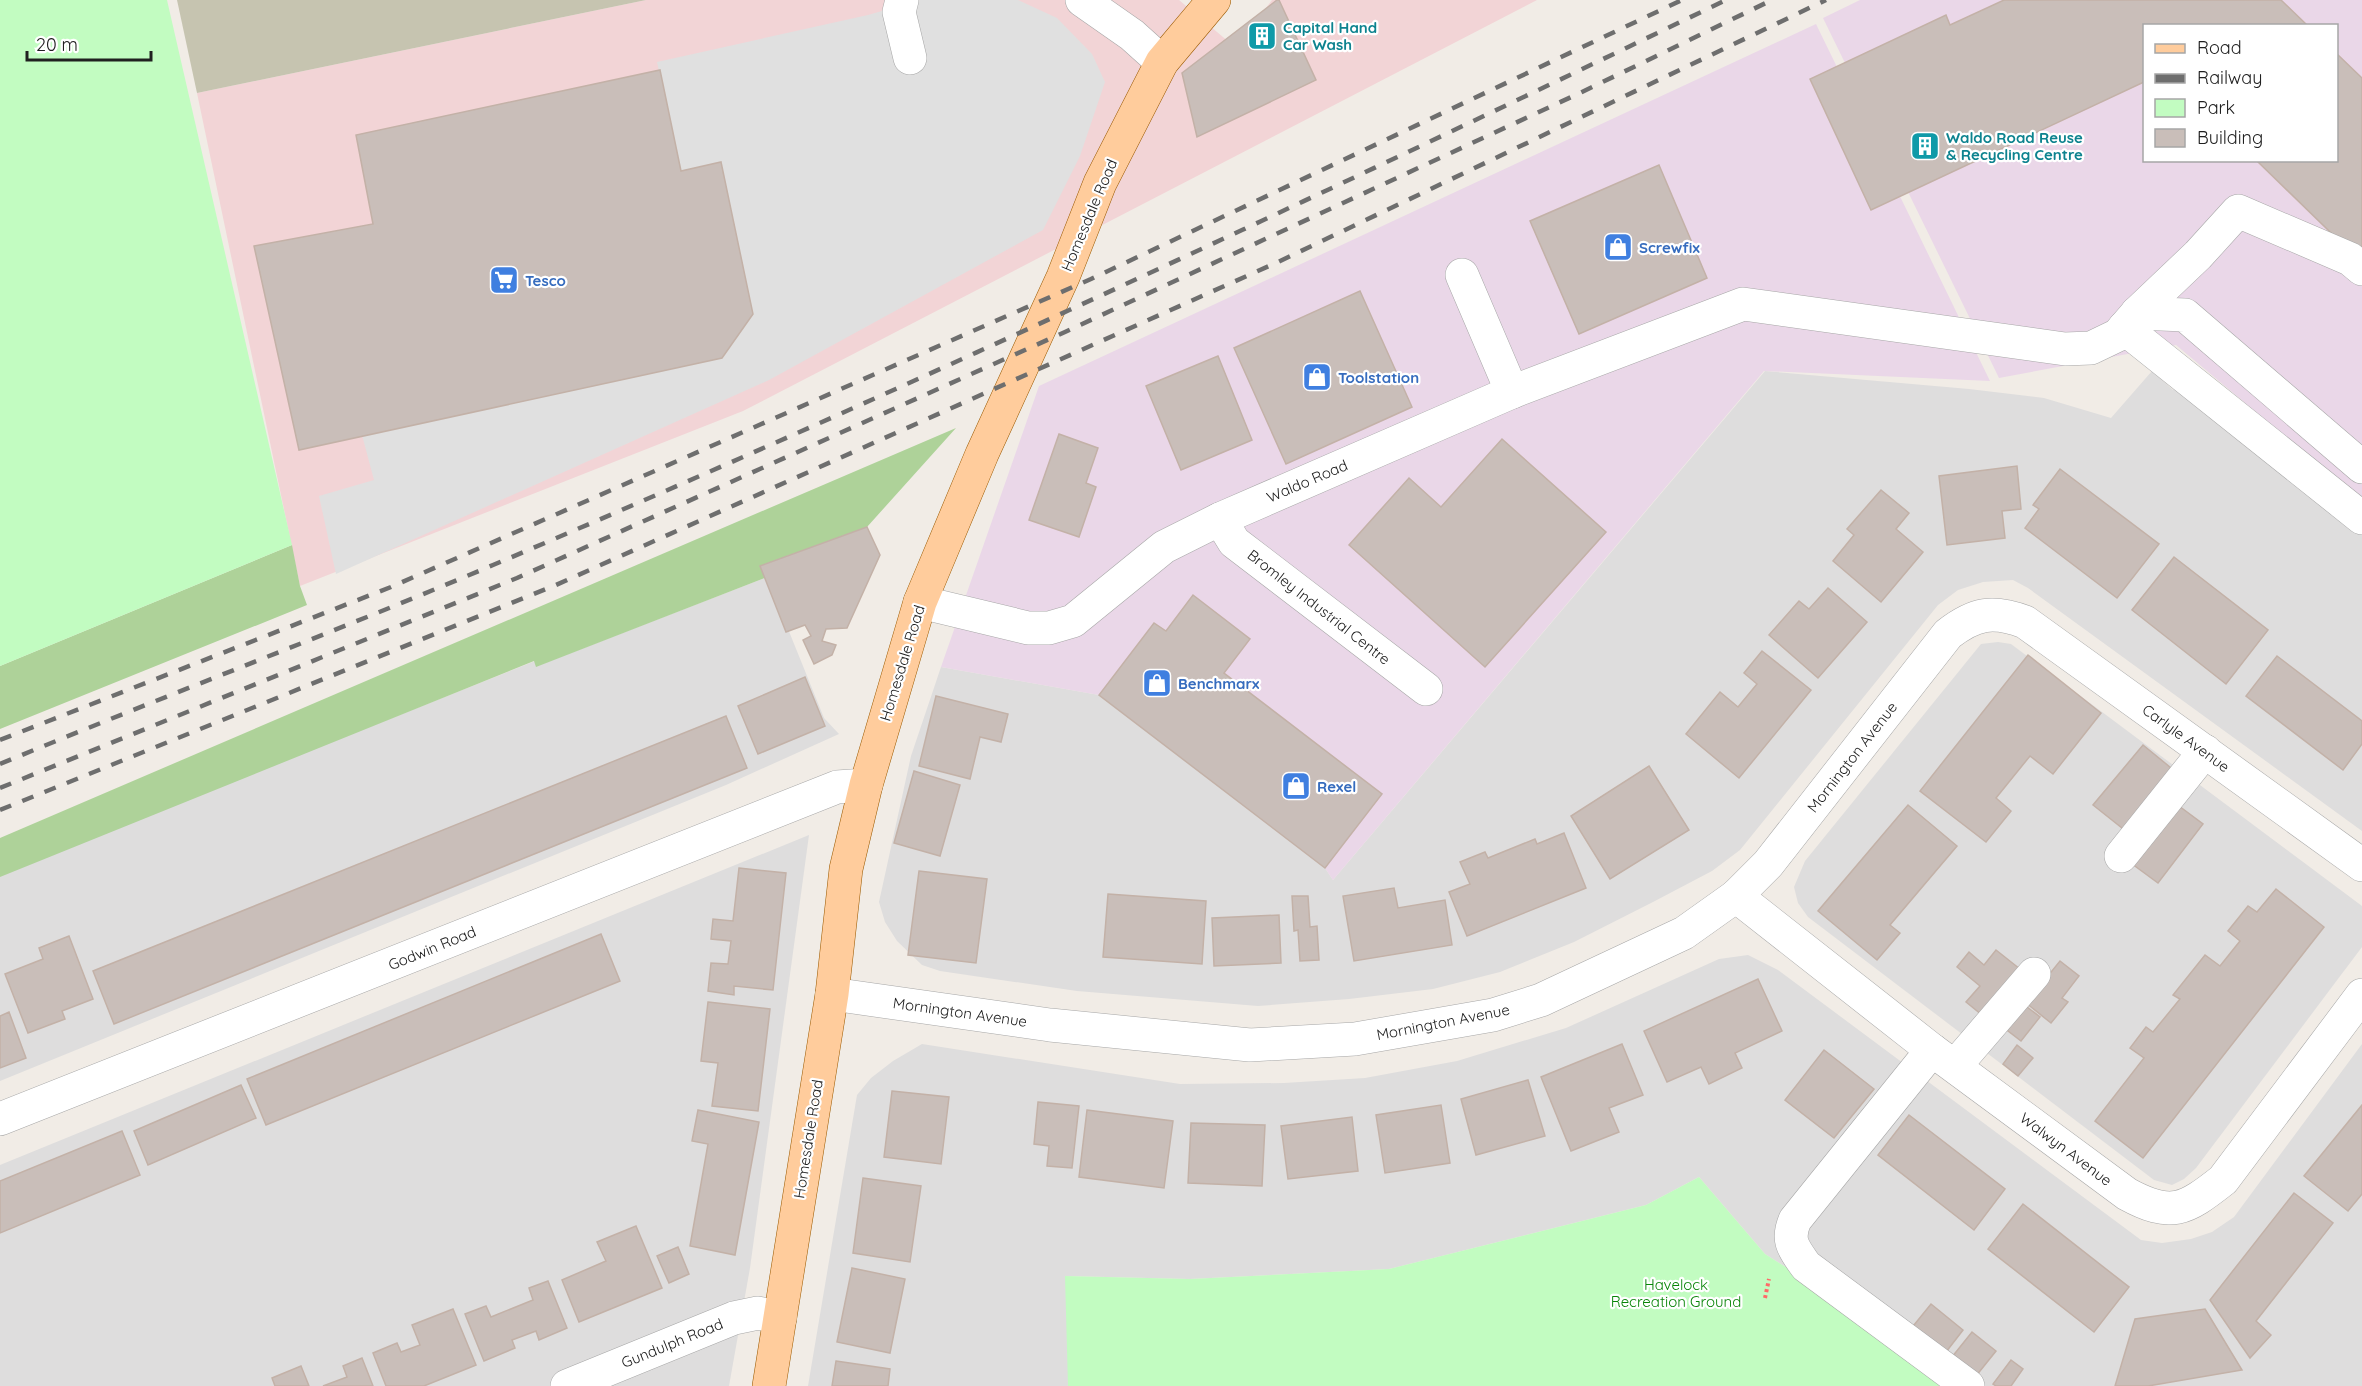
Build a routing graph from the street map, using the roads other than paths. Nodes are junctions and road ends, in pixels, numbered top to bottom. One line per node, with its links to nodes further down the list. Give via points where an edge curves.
1 (902, 0): 4 (street, via 899,12)
2 (1082, 0): 5 (street)
3 (1214, 0): 5 (main road, Homesdale Road)
4 (910, 58)
5 (1162, 62): 14 (main road, Homesdale Road, via 1100,183 1063,278 982,454)
6 (2362, 269): 8 (street, Waldo Road, via 2350,259 2238,211)
7 (1462, 275): 9 (street)
8 (2140, 312): 9 (street, Waldo Road, via 2118,335 2091,348 2065,349 1743,304); 10 (street, via 2183,294); 11 (street, via 2185,315); 12 (street)
9 (1512, 392): 13 (street, Waldo Road)
10 (2362, 440)
11 (2362, 467)
12 (2362, 518)
13 (1220, 519): 14 (street, Waldo Road, via 1164,547 1073,621 1049,628 1028,628); 16 (street, Bromley Industrial Centre, via 1234,542)
14 (920, 602): 18 (main road, Homesdale Road)
15 (2007, 615): 17 (street, Carlyle Avenue, via 2025,622); 21 (street, Mornington Avenue, via 1985,615 1964,621 1948,634 1768,864)
16 (1426, 689)
17 (2205, 751): 19 (street); 20 (street, Carlyle Avenue)
18 (866, 785): 23 (main road, Homesdale Road, via 846,869); 26 (street, Godwin Road, via 837,787)
19 (2121, 856)
20 (2362, 865)
21 (1736, 896): 23 (street, Mornington Avenue, via 1684,933 1541,1000 1493,1015 1355,1039 1250,1045 1050,1025); 25 (street, Walwyn Avenue)
22 (2034, 974): 25 (street)
23 (832, 994): 27 (main road, Homesdale Road)
24 (2362, 995): 25 (street, Walwyn Avenue, via 2223,1180 2184,1206 2167,1209 2151,1207 2127,1194)
25 (1944, 1058): 30 (street, via 1795,1220 1789,1233 1806,1266)
26 (0, 1119)
27 (780, 1318): 28 (street, Gundulph Road, via 758,1313 734,1318); 29 (main road, Homesdale Road)
28 (567, 1386)
29 (769, 1386)
30 (1968, 1386)

